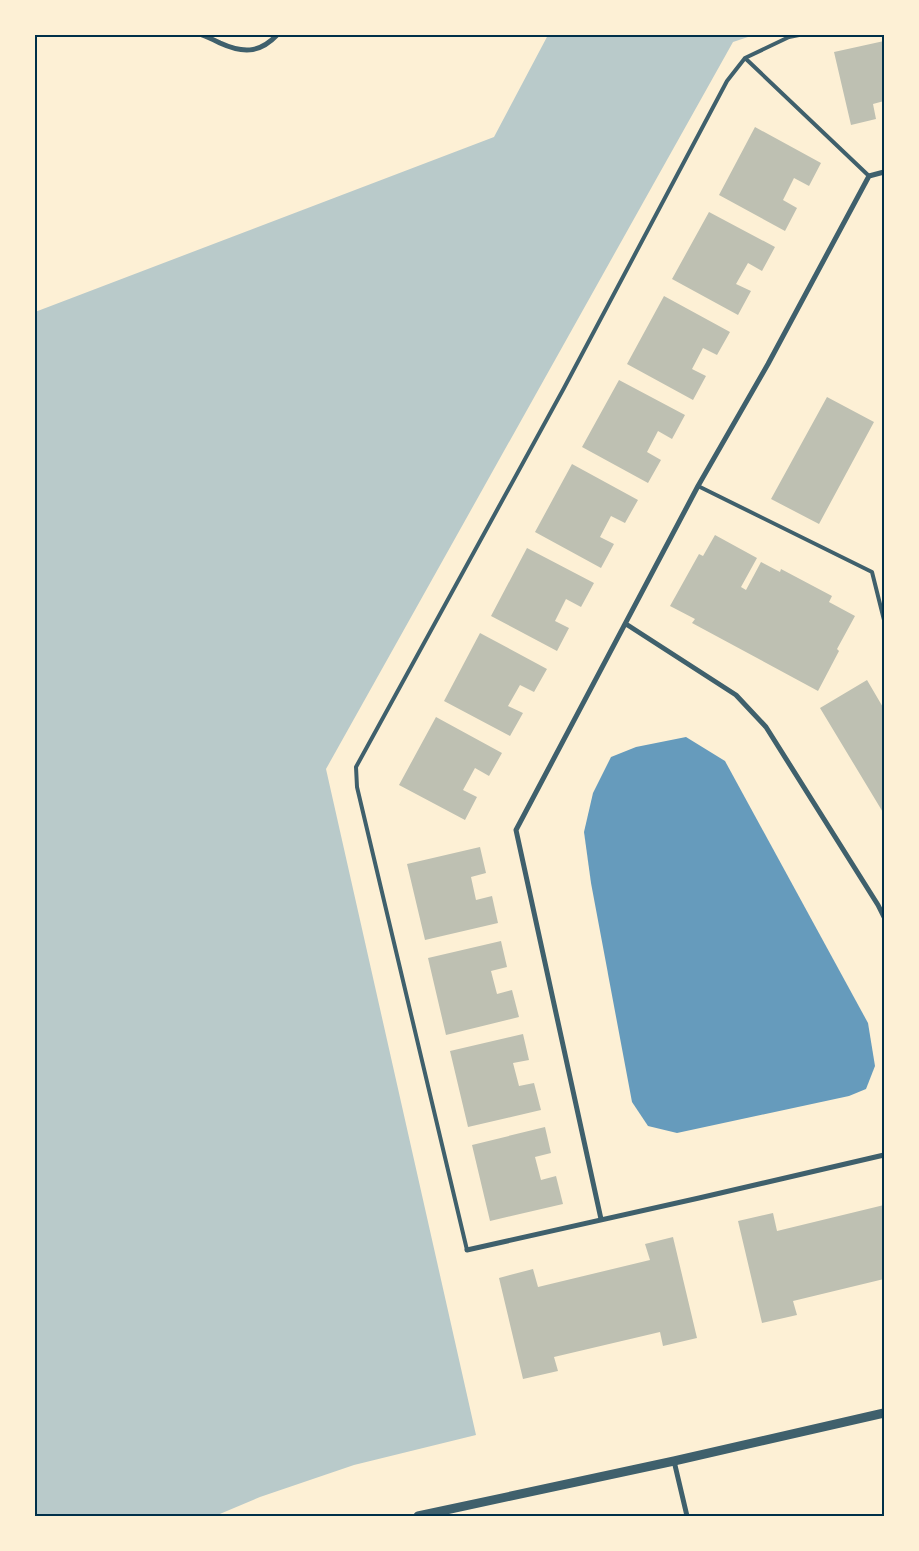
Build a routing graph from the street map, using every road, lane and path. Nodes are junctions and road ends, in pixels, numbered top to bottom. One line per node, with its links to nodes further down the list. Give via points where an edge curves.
1 (202, 35): 2 (street, via 232,47 256,50)
2 (277, 35)
3 (799, 35): 4 (lane)
4 (745, 58): 6 (lane); 15 (lane, via 727,82 560,397 356,767 358,787)
5 (884, 172): 6 (street)
6 (869, 176): 7 (street)
7 (698, 486): 8 (lane, via 872,572); 9 (street)
8 (884, 620)
9 (626, 624): 11 (street, via 736,695 766,726); 14 (street, via 516,830)
10 (884, 901): 11 (street)
11 (878, 905): 12 (street)
12 (884, 916)
13 (884, 1155): 14 (street)
14 (601, 1219): 15 (street)
15 (467, 1250)
16 (884, 1413): 17 (street)
17 (674, 1461): 18 (street); 19 (street)
18 (418, 1516)
19 (687, 1516)

